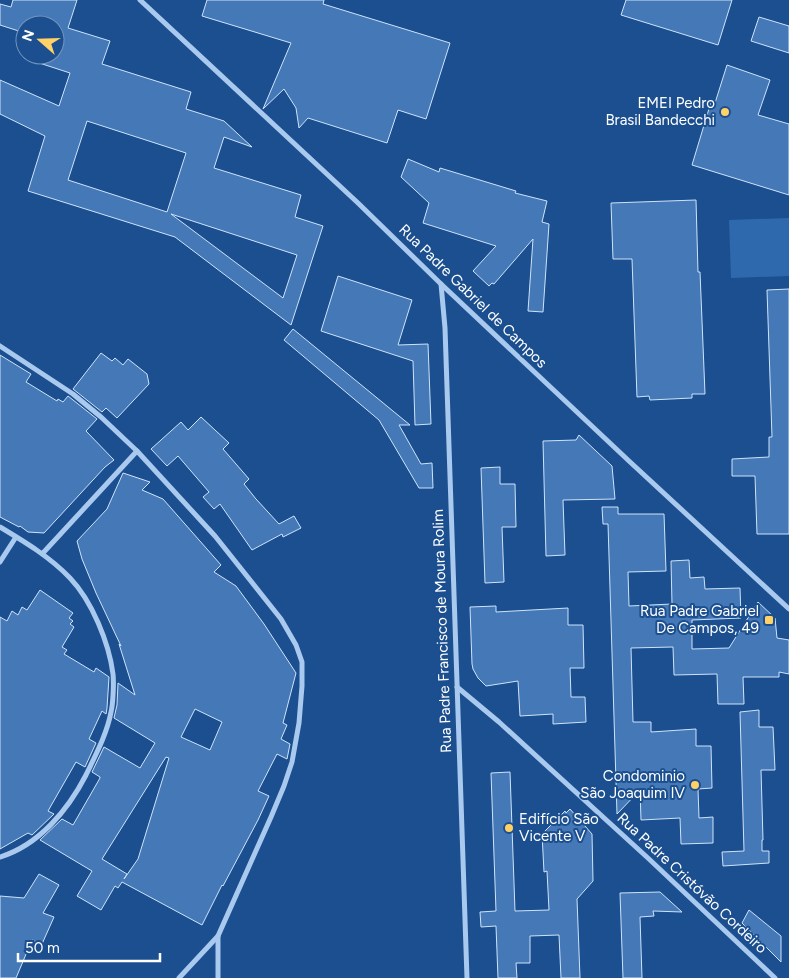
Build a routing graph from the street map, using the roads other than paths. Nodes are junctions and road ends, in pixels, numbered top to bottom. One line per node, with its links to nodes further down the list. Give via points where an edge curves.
1 (140, 0): 2 (street, Rua Padre Gabriel de Campos, via 358,202)
2 (440, 284): 9 (street, Rua Padre Gabriel de Campos); 10 (street, Rua Padre Francisco de Moura Rolim, via 445,328)
3 (0, 346): 4 (street, via 74,394)
4 (137, 451): 7 (street); 12 (street, via 253,582 281,619 302,662 299,723 289,770)
5 (0, 527): 6 (street)
6 (16, 536): 7 (street); 8 (street)
7 (43, 554): 11 (street, via 71,579 91,608 107,644 114,676 111,712 99,748 62,813 34,840)
8 (0, 562)
9 (789, 609)
10 (457, 687): 15 (street, Rua Padre Francisco de Moura Rolim); 16 (street, Rua Padre Cristóvão Cordeiro, via 627,839)
11 (0, 857)
12 (218, 936): 13 (street); 14 (street)
13 (179, 978)
14 (218, 978)
15 (467, 978)
16 (775, 978)

